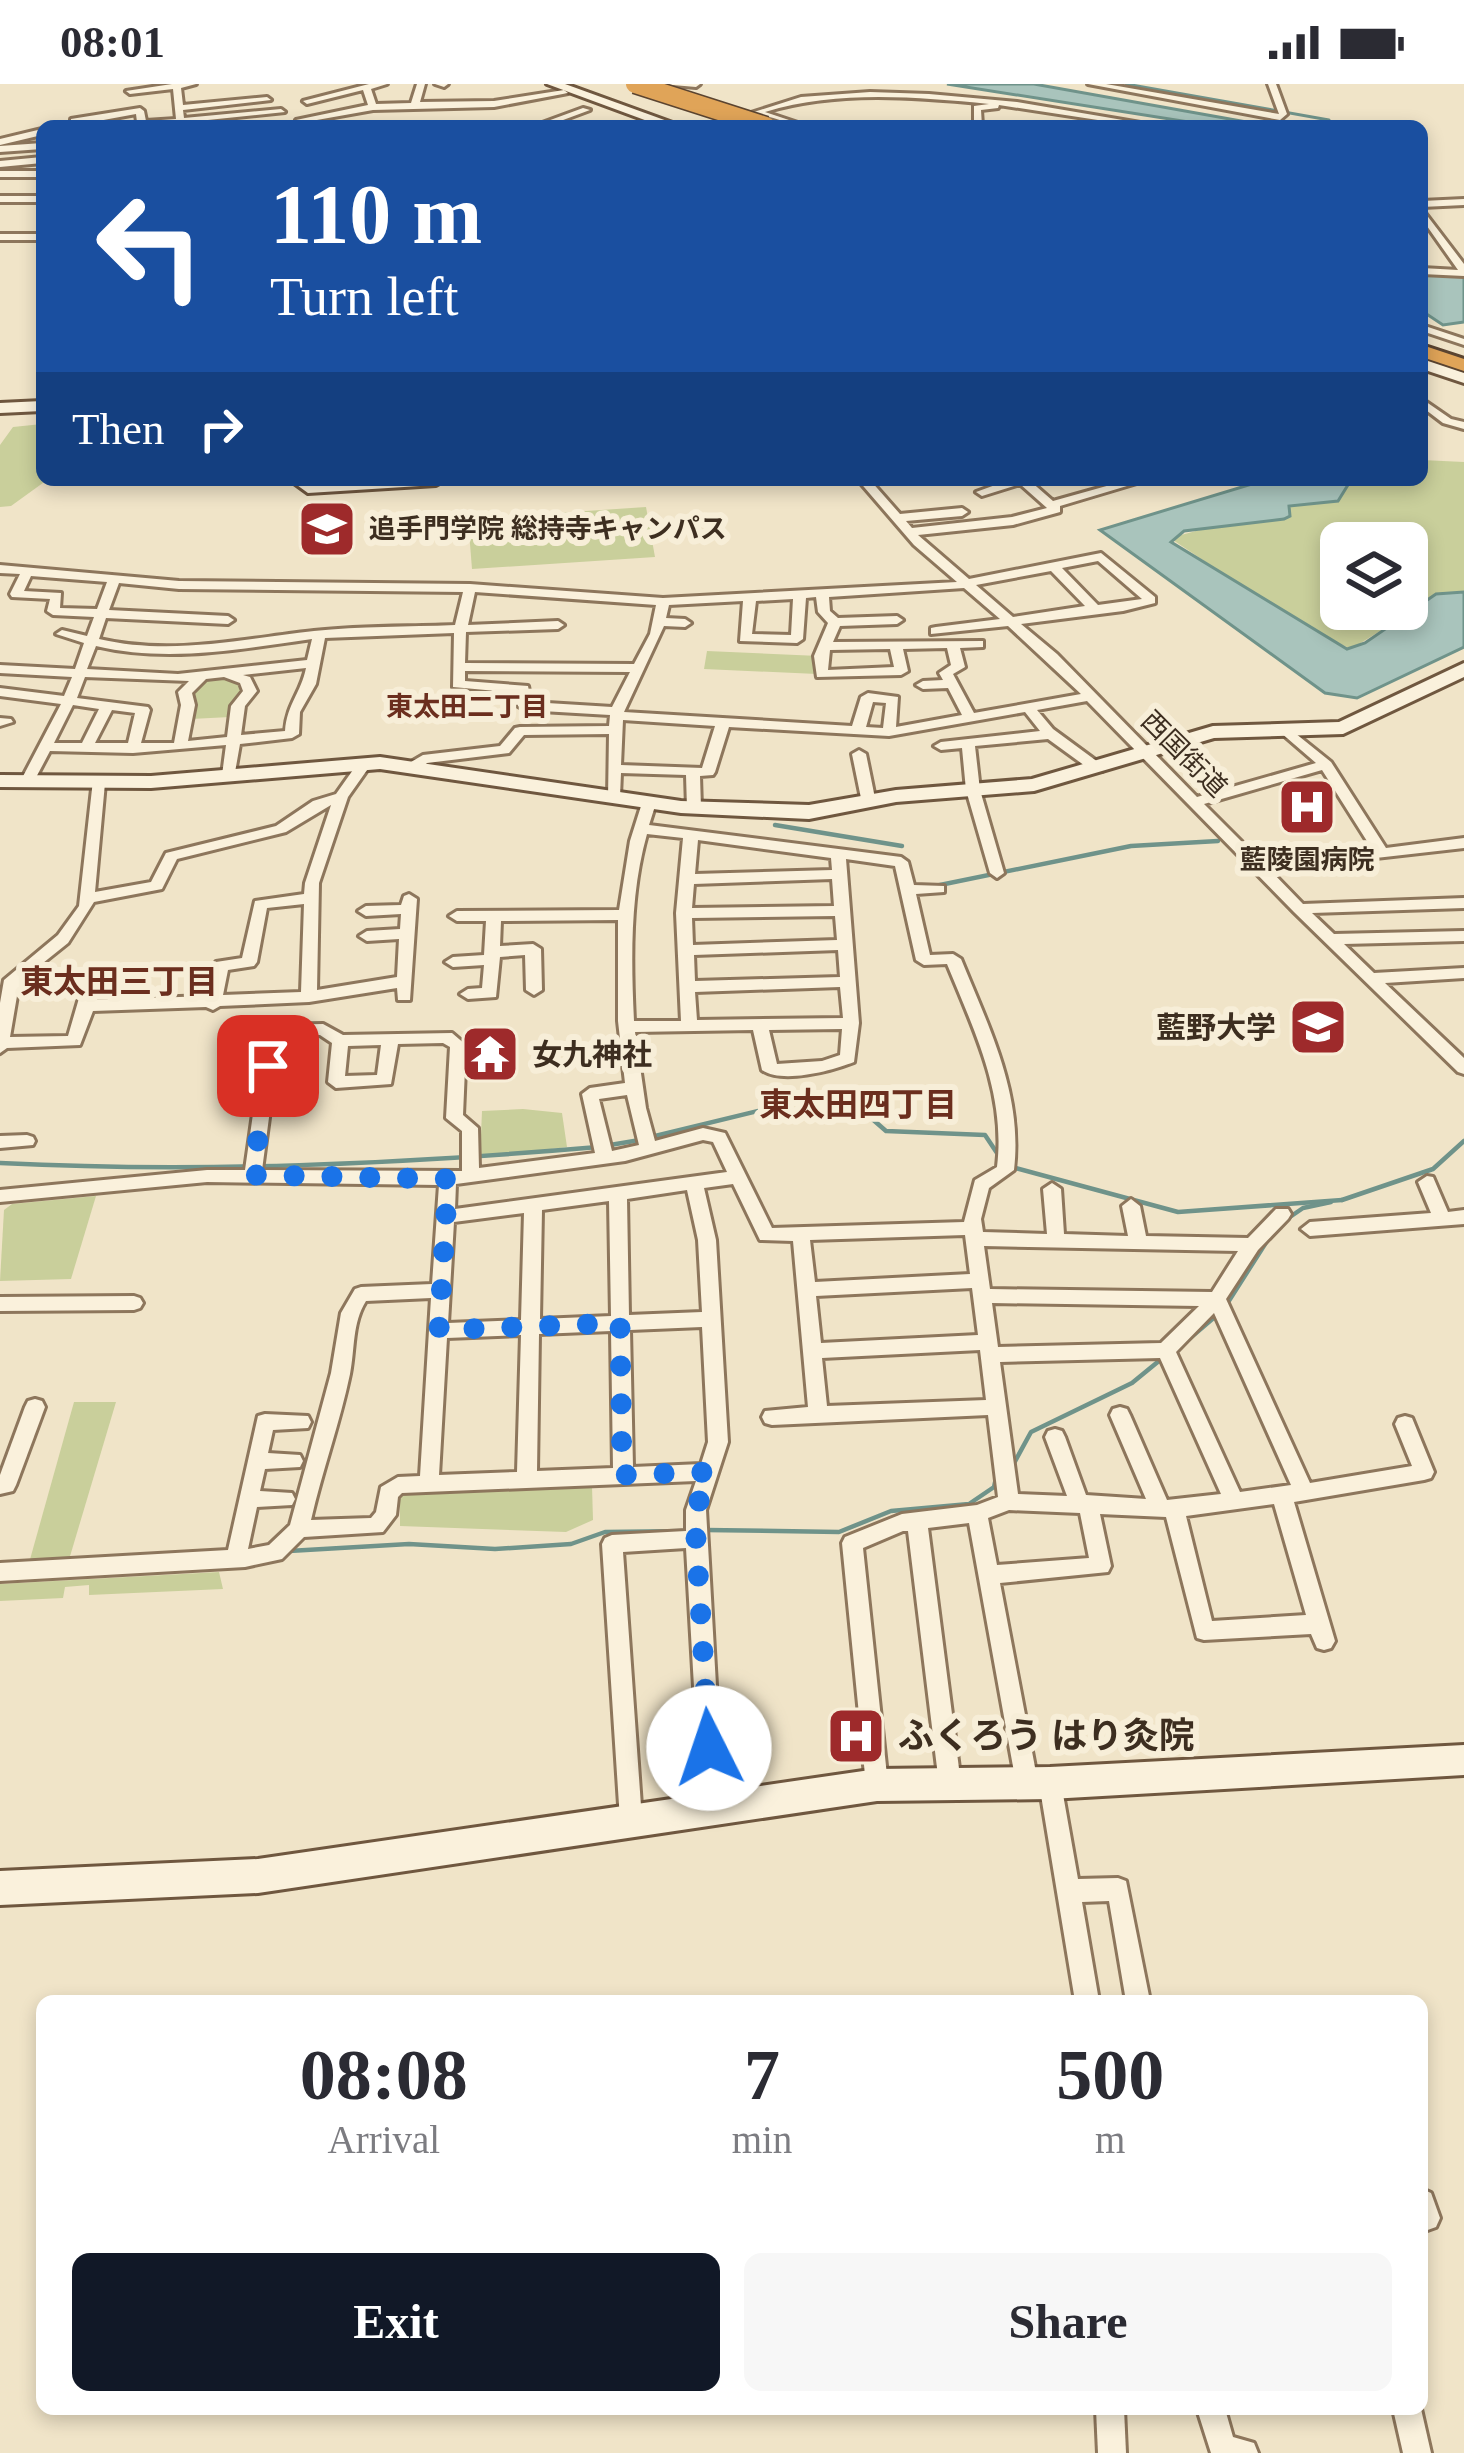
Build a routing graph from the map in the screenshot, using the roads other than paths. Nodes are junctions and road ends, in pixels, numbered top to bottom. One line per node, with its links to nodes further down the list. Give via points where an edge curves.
1 (192, 84): 15 (street)
2 (315, 84): 16 (street)
3 (383, 84): 11 (street)
4 (421, 84): 20 (street)
5 (607, 84): 36 (highway, bridge)
6 (635, 84): 37 (highway, bridge)
7 (665, 84): 8 (street)
8 (696, 84)
9 (1092, 84): 10 (street, via 1282,115)
10 (1272, 84)
11 (365, 87): 13 (street); 21 (street)
12 (563, 87): 19 (street); 20 (street, via 494,104)
13 (349, 88): 16 (street)
14 (128, 90): 15 (street)
15 (177, 91): 17 (street, via 266,88); 22 (street)
16 (327, 96): 18 (street); 25 (street)
17 (267, 100): 22 (street); 24 (street)
18 (307, 101)
19 (588, 104): 34 (street); 35 (street)
20 (415, 105): 21 (street)
21 (373, 107): 26 (street)
22 (178, 108): 30 (street)
23 (1045, 108): 37 (street, via 809,98); 38 (street, via 983,106); 39 (street)
24 (281, 112): 31 (street); 32 (street, via 295,111)
25 (335, 112): 26 (street); 33 (street)
26 (354, 119): 27 (street)
27 (369, 119)
28 (81, 120): 29 (street, via 140,111)
29 (141, 120)
30 (180, 120)
31 (208, 120)
32 (300, 120)
33 (311, 120)
34 (552, 120)
35 (651, 120)
36 (718, 120)
37 (763, 120)
38 (978, 120)
39 (1118, 120)
40 (36, 134): 41 (street)
41 (0, 145): 42 (street)
42 (36, 146)
43 (36, 161): 44 (street)
44 (0, 164)
45 (0, 173): 46 (street)
46 (36, 174)
47 (0, 199): 48 (street)
48 (36, 199)
49 (1464, 202): 50 (street)
50 (1428, 207)
51 (1428, 217): 55 (street)
52 (0, 237): 53 (street)
53 (36, 237)
54 (1428, 271): 55 (street)
55 (1464, 272)
56 (1464, 327): 57 (street)
57 (1431, 337): 58 (street); 60 (highway)
58 (1464, 343)
59 (1428, 353): 61 (highway)
60 (1464, 353)
61 (1464, 365)
62 (1428, 366): 63 (street)
63 (1464, 378)
64 (36, 406): 66 (street)
65 (1428, 407): 67 (street)
66 (0, 408)
67 (1464, 426)
68 (306, 486): 69 (street)
69 (340, 486)
70 (869, 486): 79 (street, 西国街道)
71 (1000, 486): 75 (street)
72 (1029, 486): 77 (street)
73 (1094, 486): 76 (street)
74 (1121, 486): 76 (street)
75 (982, 491)
76 (1101, 492): 77 (street)
77 (1051, 505): 80 (street, via 1056,509 1013,521)
78 (962, 512): 79 (street)
79 (898, 518): 80 (street, 西国街道)
80 (909, 532): 85 (street, 西国街道)
81 (1054, 567): 85 (street); 93 (street); 93 (street, via 1101,557 1151,600)
82 (0, 569): 83 (street)
83 (27, 572): 84 (street); 92 (street, via 16,594 57,596 53,611)
84 (114, 580): 86 (street); 92 (street)
85 (968, 584): 88 (street); 99 (street, 西国街道)
86 (234, 585): 87 (street); 94 (street)
87 (470, 588): 91 (street); 101 (street)
88 (822, 593): 89 (street); 97 (street, via 823,610)
89 (800, 594): 90 (street); 90 (street, via 797,639 746,638)
90 (750, 596): 91 (street)
91 (663, 602): 96 (street)
92 (104, 610): 94 (street); 105 (street)
93 (1096, 610): 99 (street)
94 (228, 620): 110 (street)
95 (897, 620): 97 (street)
96 (660, 622): 98 (street); 115 (street)
97 (835, 622): 108 (street)
98 (685, 623)
99 (1016, 623): 102 (street); 125 (street, 西国街道)
100 (558, 626): 101 (street)
101 (460, 631): 104 (street); 114 (street)
102 (936, 631)
103 (62, 634): 105 (street)
104 (319, 634): 110 (street); 112 (street)
105 (92, 643): 110 (street); 118 (street)
106 (978, 644): 107 (street)
107 (953, 645): 109 (street); 122 (street, via 958,667 946,673)
108 (828, 646): 109 (street); 109 (street, via 822,674 902,671)
109 (896, 646)
110 (226, 647)
111 (598, 650): 113 (street)
112 (313, 663): 119 (street); 137 (street, via 292,712 292,734)
113 (595, 666): 114 (street); 115 (street)
114 (460, 668): 130 (street, via 458,684 524,689 525,706)
115 (635, 668): 130 (street)
116 (0, 669): 118 (street)
117 (1464, 669): 133 (street, via 1361,724)
118 (81, 672): 120 (street); 126 (street)
119 (229, 674): 120 (street); 137 (street, via 250,688 238,706)
120 (201, 677): 139 (street, via 184,692)
121 (923, 685): 122 (street)
122 (952, 690): 124 (street); 129 (street)
123 (0, 692): 126 (street)
124 (978, 692)
125 (1090, 696): 128 (street); 143 (street, 西国街道)
126 (70, 699): 127 (street); 140 (street)
127 (108, 705): 141 (street); 142 (street, via 142,710)
128 (1028, 707): 129 (street); 136 (street)
129 (971, 718): 132 (street)
130 (615, 719): 131 (street); 146 (street, via 520,731 504,750); 149 (street)
131 (723, 723): 134 (street); 150 (street, via 709,772)
132 (945, 725): 135 (street); 138 (street)
133 (1285, 728): 143 (street, via 1214,732); 147 (street)
134 (857, 732): 135 (street); 135 (street, via 868,697 892,700)
135 (890, 732)
136 (1053, 734): 138 (street); 148 (street)
137 (234, 741): 139 (street); 151 (street)
138 (954, 745): 155 (street)
139 (180, 746): 142 (street)
140 (45, 747): 141 (street); 153 (street)
141 (86, 748): 142 (street)
142 (133, 749)
143 (1147, 751): 148 (street); 158 (street, 西国街道)
144 (859, 754): 159 (street)
145 (364, 763): 146 (street); 151 (street); 157 (street)
146 (416, 765): 156 (street)
147 (1326, 765): 158 (street); 165 (street)
148 (1096, 768): 155 (street)
149 (615, 769): 150 (street); 156 (street)
150 (693, 771): 161 (street)
151 (229, 775): 154 (street)
152 (0, 781): 153 (street)
153 (27, 782): 154 (street)
154 (98, 783): 173 (street)
155 (973, 790): 159 (street); 168 (street)
156 (614, 796): 160 (street)
157 (341, 797): 173 (street, via 281,829 171,856 157,886); 174 (street)
158 (1198, 801): 167 (street, 西国街道)
159 (869, 802): 161 (street, via 798,813)
160 (650, 803): 161 (street); 162 (street)
161 (694, 808)
162 (645, 829): 163 (street); 182 (street)
163 (691, 835): 166 (street); 170 (street)
164 (1464, 843): 165 (street)
165 (1381, 852): 167 (street)
166 (838, 855): 169 (street); 172 (street, via 901,862)
167 (1260, 867): 177 (street, 西国街道)
168 (997, 872)
169 (838, 874): 170 (street); 178 (street)
170 (689, 879): 180 (street)
171 (939, 889): 172 (street)
172 (907, 890): 233 (street, via 924,960 953,959 1004,1107 1006,1165 981,1185)
173 (89, 898): 196 (street, via 71,931)
174 (310, 898): 201 (street); 203 (street, via 260,904 249,962 221,966)
175 (1464, 904): 176 (street)
176 (1394, 907): 177 (street); 187 (street)
177 (1298, 909): 188 (street, 西国街道)
178 (841, 910): 180 (street); 189 (street)
179 (366, 911): 184 (street, via 409,904)
180 (685, 913): 190 (street)
181 (494, 915): 182 (street); 183 (street); 191 (street)
182 (624, 915): 207 (street)
183 (457, 916)
184 (407, 933): 185 (street); 201 (street, via 404,989)
185 (367, 936)
186 (1464, 936): 187 (street)
187 (1418, 937): 188 (street)
188 (1331, 939): 194 (street, 西国街道)
189 (845, 945): 190 (street); 195 (street)
190 (685, 950): 197 (street)
191 (492, 956): 192 (street); 199 (street, via 532,949); 200 (street, via 490,993)
192 (453, 962)
193 (1456, 974): 194 (street); 198 (street)
194 (1372, 978): 211 (street, 西国街道)
195 (848, 982): 197 (street); 204 (street)
196 (10, 986): 202 (street, via 91,982); 210 (street)
197 (686, 987): 205 (street)
198 (1464, 988)
199 (534, 990)
200 (468, 994)
201 (310, 998): 203 (street)
202 (87, 1006): 203 (street); 210 (street, via 74,1041)
203 (213, 1006)
204 (851, 1023): 206 (street); 206 (street, via 848,1058 770,1070)
205 (689, 1024): 206 (street); 207 (street)
206 (760, 1024)
207 (629, 1027): 212 (street)
208 (390, 1040): 209 (street); 209 (street, via 384,1087 336,1082); 218 (street, via 446,1037 458,1046 454,1118 470,1127)
209 (340, 1041): 217 (street, via 322,1028 273,1030)
210 (0, 1045)
211 (1464, 1068)
212 (635, 1088): 215 (street); 216 (street, via 590,1094)
213 (26, 1141): 214 (street)
214 (0, 1142)
215 (648, 1146): 216 (street); 219 (street, via 711,1134)
216 (605, 1157): 218 (street)
217 (253, 1175): 220 (street); 225 (street)
218 (471, 1175): 220 (street)
219 (737, 1178): 222 (street); 234 (street, via 762,1232)
220 (448, 1179): 229 (street)
221 (1427, 1181): 231 (street)
222 (694, 1183): 224 (street); 244 (street)
223 (1052, 1189): 235 (street)
224 (618, 1192): 226 (street); 245 (street)
225 (0, 1196)
226 (533, 1204): 229 (street); 246 (street)
227 (1132, 1206): 236 (street)
228 (1282, 1214): 237 (street)
229 (446, 1216): 240 (street)
230 (1464, 1216): 231 (street)
231 (1442, 1218): 232 (street)
232 (1310, 1229)
233 (972, 1233): 234 (street); 235 (street); 239 (street)
234 (801, 1234): 238 (street)
235 (1056, 1241): 236 (street)
236 (1138, 1243): 237 (street)
237 (1252, 1245): 241 (street)
238 (806, 1289): 239 (street); 250 (street)
239 (980, 1289): 241 (street); 248 (street)
240 (441, 1292): 247 (street); 275 (street, via 361,1294 352,1303)
241 (1217, 1299): 249 (street); 266 (street)
242 (134, 1303): 243 (street, via 78,1293)
243 (0, 1304)
244 (711, 1319): 245 (street); 261 (street, via 718,1442)
245 (620, 1323): 246 (street); 262 (street)
246 (530, 1327): 247 (street); 263 (street)
247 (439, 1330): 264 (street)
248 (988, 1349): 249 (street); 250 (street); 252 (street)
249 (1166, 1350): 269 (street)
250 (812, 1351): 253 (street)
251 (35, 1407): 265 (street)
252 (996, 1407): 253 (street); 270 (street)
253 (818, 1414): 255 (street)
254 (1120, 1415): 272 (street)
255 (772, 1417)
256 (301, 1423): 259 (street, via 265,1422)
257 (1405, 1424): 266 (street, via 1424,1472)
258 (1055, 1437): 271 (street)
259 (256, 1461): 260 (street); 267 (street)
260 (293, 1461)
261 (709, 1472): 262 (street); 276 (street)
262 (622, 1475): 263 (street)
263 (527, 1479): 264 (street)
264 (429, 1483): 275 (street, via 388,1493 376,1526)
265 (0, 1486)
266 (1293, 1494): 269 (street); 272 (street, via 1321,1633 1204,1631)
267 (249, 1499): 268 (street); 277 (street)
268 (285, 1499)
269 (1234, 1501): 272 (street)
270 (1009, 1502): 271 (street); 273 (street)
271 (1084, 1503): 272 (street); 279 (street, via 1101,1566)
272 (1167, 1509)
273 (977, 1513): 274 (street); 279 (street)
274 (917, 1521): 282 (street); 283 (street, via 852,1543)
275 (299, 1529): 277 (street, via 275,1552)
276 (696, 1539): 284 (street); 285 (street, via 612,1544)
277 (236, 1559): 278 (street)
278 (0, 1572)
279 (988, 1575): 281 (street)
280 (1462, 1767): 281 (street)
281 (1039, 1783): 282 (street); 287 (street)
282 (950, 1784): 283 (street)
283 (877, 1785): 284 (street)
284 (712, 1808): 285 (street)
285 (631, 1820): 286 (street, via 258,1876)
286 (0, 1888)
287 (1069, 1891): 288 (street); 289 (street, via 1118,1889)
288 (1086, 1995)
289 (1137, 1995)
290 (1110, 2415): 293 (street)
291 (1213, 2415): 294 (street, via 1223,2449)
292 (1408, 2415): 295 (street)
293 (1112, 2453)
294 (1244, 2453)
295 (1418, 2453)

